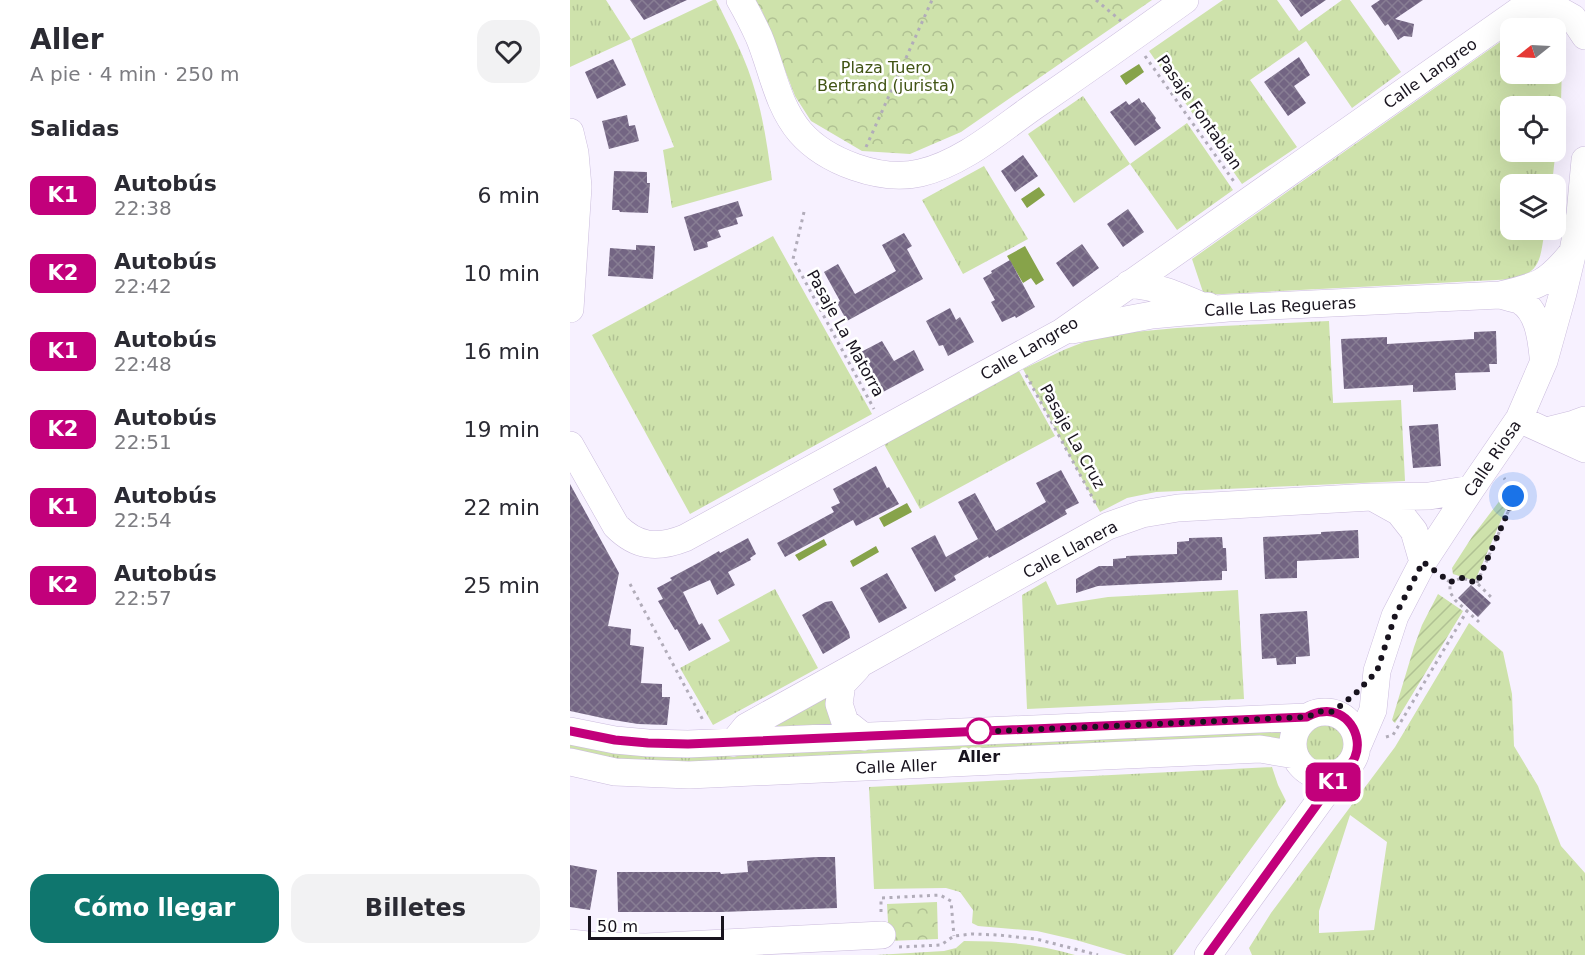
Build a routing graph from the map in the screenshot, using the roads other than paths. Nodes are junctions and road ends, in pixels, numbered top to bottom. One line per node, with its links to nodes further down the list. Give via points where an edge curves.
1 (740, 0): 2 (street, via 800,132 834,158 856,168 907,175 973,149)
2 (1185, 0)
3 (1527, 4): 4 (street, via 1548,4 1573,18); 8 (street, Calle Langreo)
4 (1585, 36)
5 (570, 132): 13 (street, via 578,187)
6 (1585, 160): 7 (street, Calle Riosa)
7 (1573, 251): 10 (street, Calle Las Regueras, via 1542,283); 15 (street, Calle Riosa)
8 (1177, 252): 9 (street, Calle Langreo); 11 (street, via 1178,280)
9 (1129, 284): 11 (street); 14 (street, Calle Langreo)
10 (1500, 295): 12 (street, Calle Las Regueras); 15 (street, Calle Las Regueras, via 1518,300 1529,309 1541,335)
11 (1185, 298): 12 (street, via 1202,306)
12 (1227, 308): 14 (street, Calle Las Regueras, via 1152,315)
13 (570, 309)
14 (1062, 332): 19 (street, Calle Langreo, via 679,541 650,545 624,535)
15 (1544, 361): 16 (street, Calle Riosa)
16 (1519, 419): 18 (street); 21 (street, Calle Riosa)
17 (1585, 420): 18 (street)
18 (1546, 431): 20 (street)
19 (570, 445)
20 (1585, 449)
21 (1471, 489): 22 (street, Calle Llanera, via 1430,496); 23 (street, Calle Riosa)
22 (1371, 497): 23 (street, via 1399,512 1414,531); 24 (street, Calle Llanera, via 1178,508 1142,514 1108,526)
23 (1423, 562): 25 (street, Calle Riosa, via 1395,616)
24 (862, 663): 28 (street, Calle Llanera, via 842,684 839,704 845,722); 29 (street, Calle Llanera, via 746,727)
25 (1377, 671): 26 (street, Calle Riosa, via 1356,693); 30 (street, Calle Riosa, via 1373,711)
26 (1320, 714): 28 (street, Calle Aller); 30 (street, via 1344,717 1356,733); 32 (street, via 1299,725 1294,735 1293,747)
27 (570, 731): 29 (street, Calle Aller, via 648,743)
28 (864, 737): 29 (street, Calle Aller)
29 (733, 743)
30 (1358, 745): 33 (street, via 1355,758)
31 (570, 762): 32 (street, Calle Aller, via 615,772 688,775 1260,749)
32 (1302, 764): 33 (street, via 1323,777); 34 (street)
33 (1339, 774): 34 (street)
34 (1310, 814): 37 (street)
35 (882, 935): 36 (street, via 646,947)
36 (570, 943)
37 (1208, 955)

